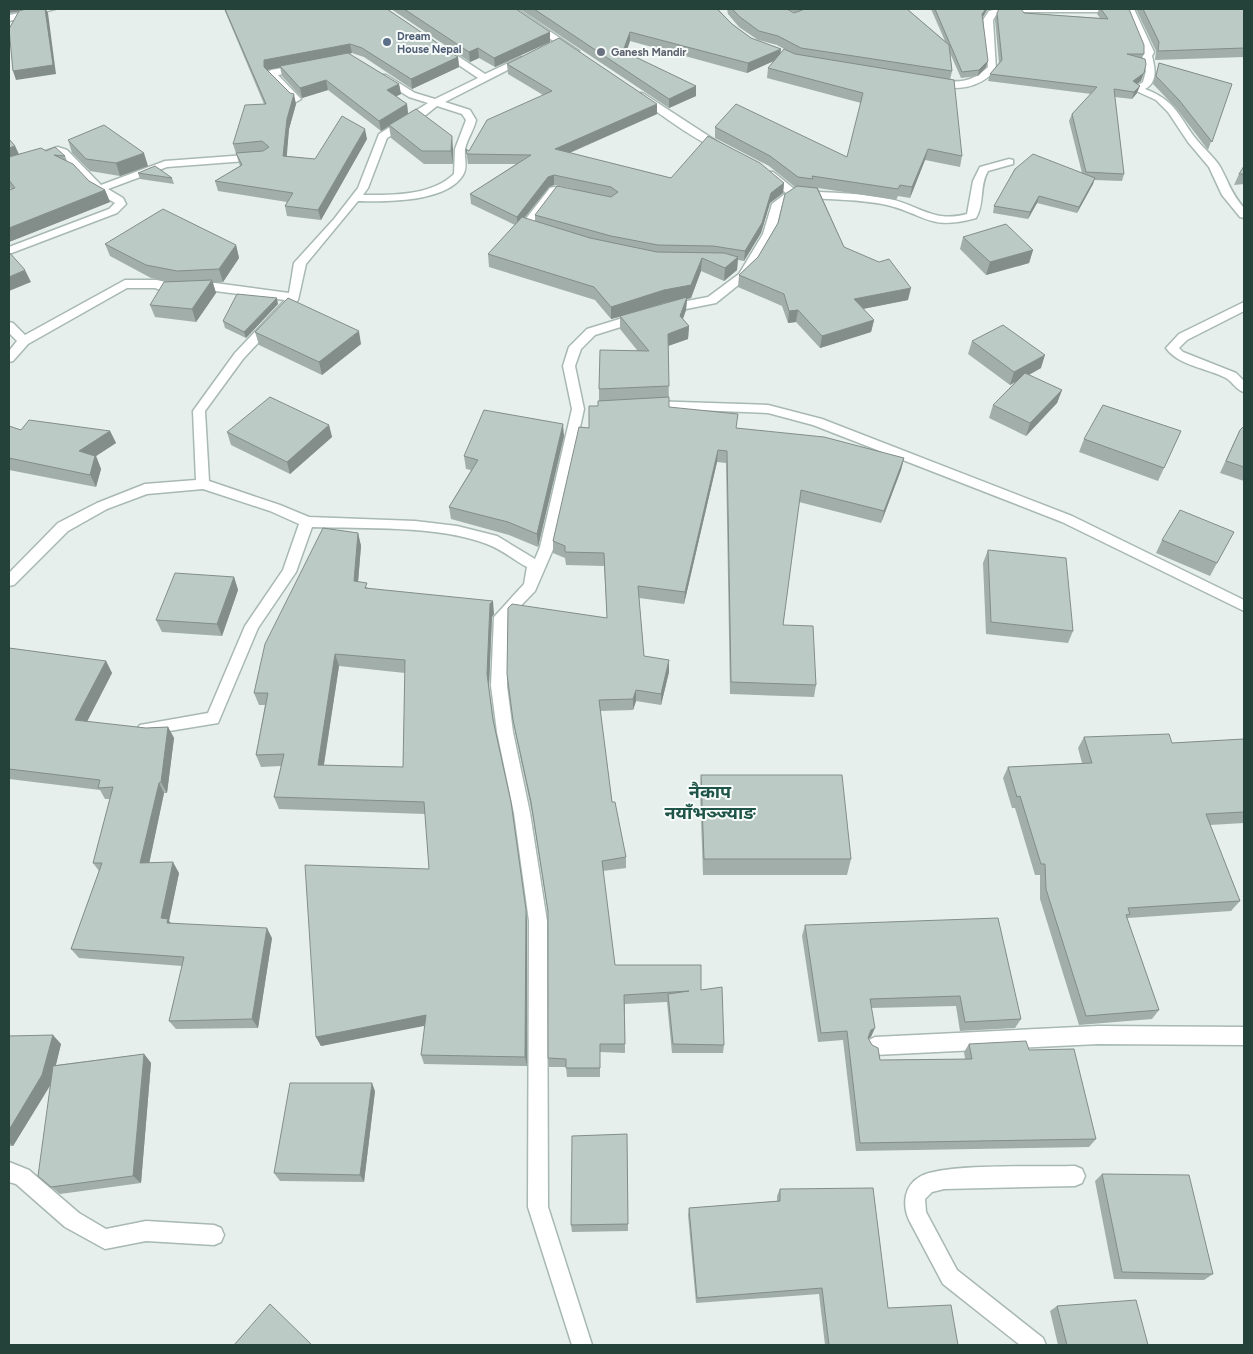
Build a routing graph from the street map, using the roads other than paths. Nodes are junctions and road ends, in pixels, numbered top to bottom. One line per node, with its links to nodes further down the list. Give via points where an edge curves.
1 (50, 9): 4 (street)
2 (511, 9): 7 (street, via 557,44)
3 (1130, 9): 11 (street, via 1006,9 992,13 988,20 993,68 982,80 958,87); 24 (street, via 1149,52 1146,56 1152,71 1147,84 1138,89 1160,98 1172,110 1214,166 1227,195)
4 (13, 20)
5 (429, 40): 10 (street)
6 (535, 54): 10 (street)
7 (586, 59)
8 (316, 65): 13 (street, via 271,73)
9 (373, 70): 14 (street, via 412,95)
10 (484, 78): 14 (street)
11 (920, 81)
12 (627, 87): 15 (street, via 701,137)
13 (296, 99)
14 (435, 104): 23 (street, via 383,136 363,188); 23 (street, via 466,112 471,120 460,151 457,178 420,194 380,200)
15 (736, 155)
16 (265, 156): 20 (street, via 165,164)
17 (1009, 162): 21 (street, via 984,169 977,178 977,207 972,216 954,221 931,219 889,202)
18 (9, 166): 20 (street, via 58,150)
19 (758, 167): 21 (street)
20 (99, 189): 26 (street, via 121,204 113,211)
21 (793, 193): 37 (street, via 777,204 769,234 745,267 743,276 712,300 668,308 591,332 574,347 569,366 583,408 547,546)
22 (583, 196): 25 (street, via 554,190 525,227)
23 (354, 198): 27 (street, via 300,263)
24 (1244, 215)
25 (542, 233)
26 (9, 251)
27 (294, 297): 30 (street, via 215,288 181,290 157,284 125,284); 34 (street, via 239,356 199,411)
28 (1244, 306): 32 (street, via 1183,338 1172,348 1179,355 1232,376)
29 (9, 326): 30 (street)
30 (24, 341): 31 (street)
31 (9, 358)
32 (1244, 388)
33 (636, 406): 38 (street, via 664,404 768,409 817,422 1067,519)
34 (203, 484): 35 (street, via 276,508); 36 (street, via 145,489 102,506 63,527)
35 (307, 522): 37 (street, via 415,526 457,531 492,540 534,565); 39 (street, via 289,572 252,626 213,719)
36 (9, 581)
37 (530, 587): 45 (street, via 501,617 499,686 538,920 538,1207)
38 (1244, 606)
39 (145, 729)
40 (1244, 1036): 41 (street, via 1098,1035)
41 (875, 1046)
42 (9, 1172): 44 (street, via 22,1177 72,1220 105,1239 146,1231)
43 (1075, 1176): 46 (street, via 944,1178 926,1184 915,1195 916,1213 950,1277)
44 (214, 1235)
45 (582, 1345)
46 (1036, 1345)

